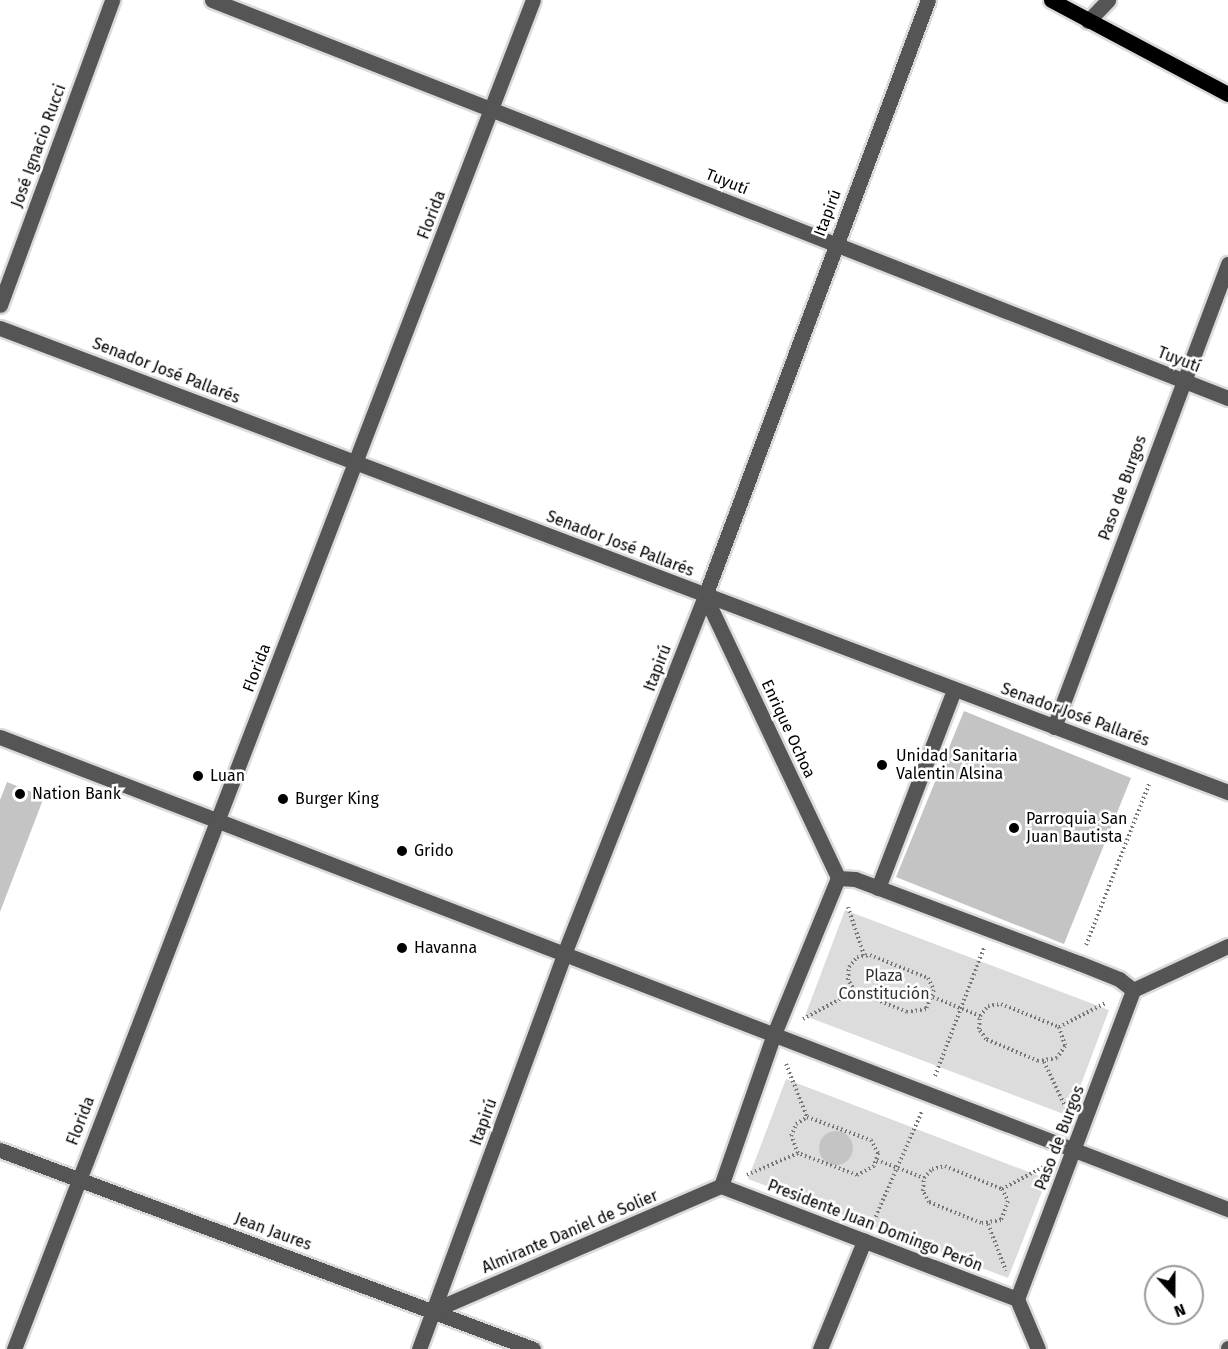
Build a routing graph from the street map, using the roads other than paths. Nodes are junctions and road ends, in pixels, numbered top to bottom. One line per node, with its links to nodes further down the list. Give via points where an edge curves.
1 (112, 0): 12 (street, José Ignacio Rucci)
2 (212, 0): 9 (street, Tuyutí)
3 (533, 0): 9 (street, Florida)
4 (928, 0): 10 (street, Itapirú)
5 (1051, 0): 7 (main road)
6 (1108, 0): 7 (street)
7 (1088, 21): 8 (main road)
8 (1228, 94)
9 (493, 108): 10 (street, Tuyutí); 16 (street, Florida)
10 (836, 244): 14 (street, Tuyutí); 17 (street, Itapirú)
11 (1228, 264): 14 (street, Paso de Burgos)
12 (0, 305)
13 (0, 328): 16 (street, Senador José Pallarés)
14 (1182, 381): 15 (street, Tuyutí); 19 (street, Paso de Burgos)
15 (1228, 398)
16 (357, 462): 17 (street, Senador José Pallarés); 22 (street, Florida)
17 (705, 596): 18 (street, Senador José Pallarés); 23 (street, Enrique Ochoa); 26 (street, Itapirú)
18 (954, 690): 19 (street, Senador José Pallarés); 24 (street)
19 (1054, 726): 21 (street, Senador José Pallarés)
20 (0, 737): 22 (street)
21 (1228, 792)
22 (216, 820): 26 (street); 31 (street, Florida)
23 (838, 878): 24 (street); 28 (street)
24 (878, 888): 27 (street, via 1079,963 1119,979)
25 (1228, 946): 27 (street)
26 (564, 954): 28 (street); 36 (street, Itapirú)
27 (1133, 990): 29 (street, Paso de Burgos)
28 (774, 1034): 29 (street, via 929,1094); 32 (street)
29 (1077, 1144): 33 (street); 35 (street, Paso de Burgos)
30 (0, 1150): 31 (street, Jean Jaures)
31 (77, 1180): 36 (street, Jean Jaures); 37 (street, Florida)
32 (721, 1186): 34 (street, Presidente Juan Domingo Perón); 36 (street, Almirante Daniel de Solier)
33 (1228, 1209)
34 (864, 1241): 35 (street, Presidente Juan Domingo Perón); 40 (street)
35 (1017, 1299): 41 (street)
36 (434, 1310): 38 (street, Itapirú); 39 (street, Jean Jaures)
37 (14, 1349)
38 (419, 1349)
39 (533, 1349)
40 (820, 1349)
41 (1038, 1349)

